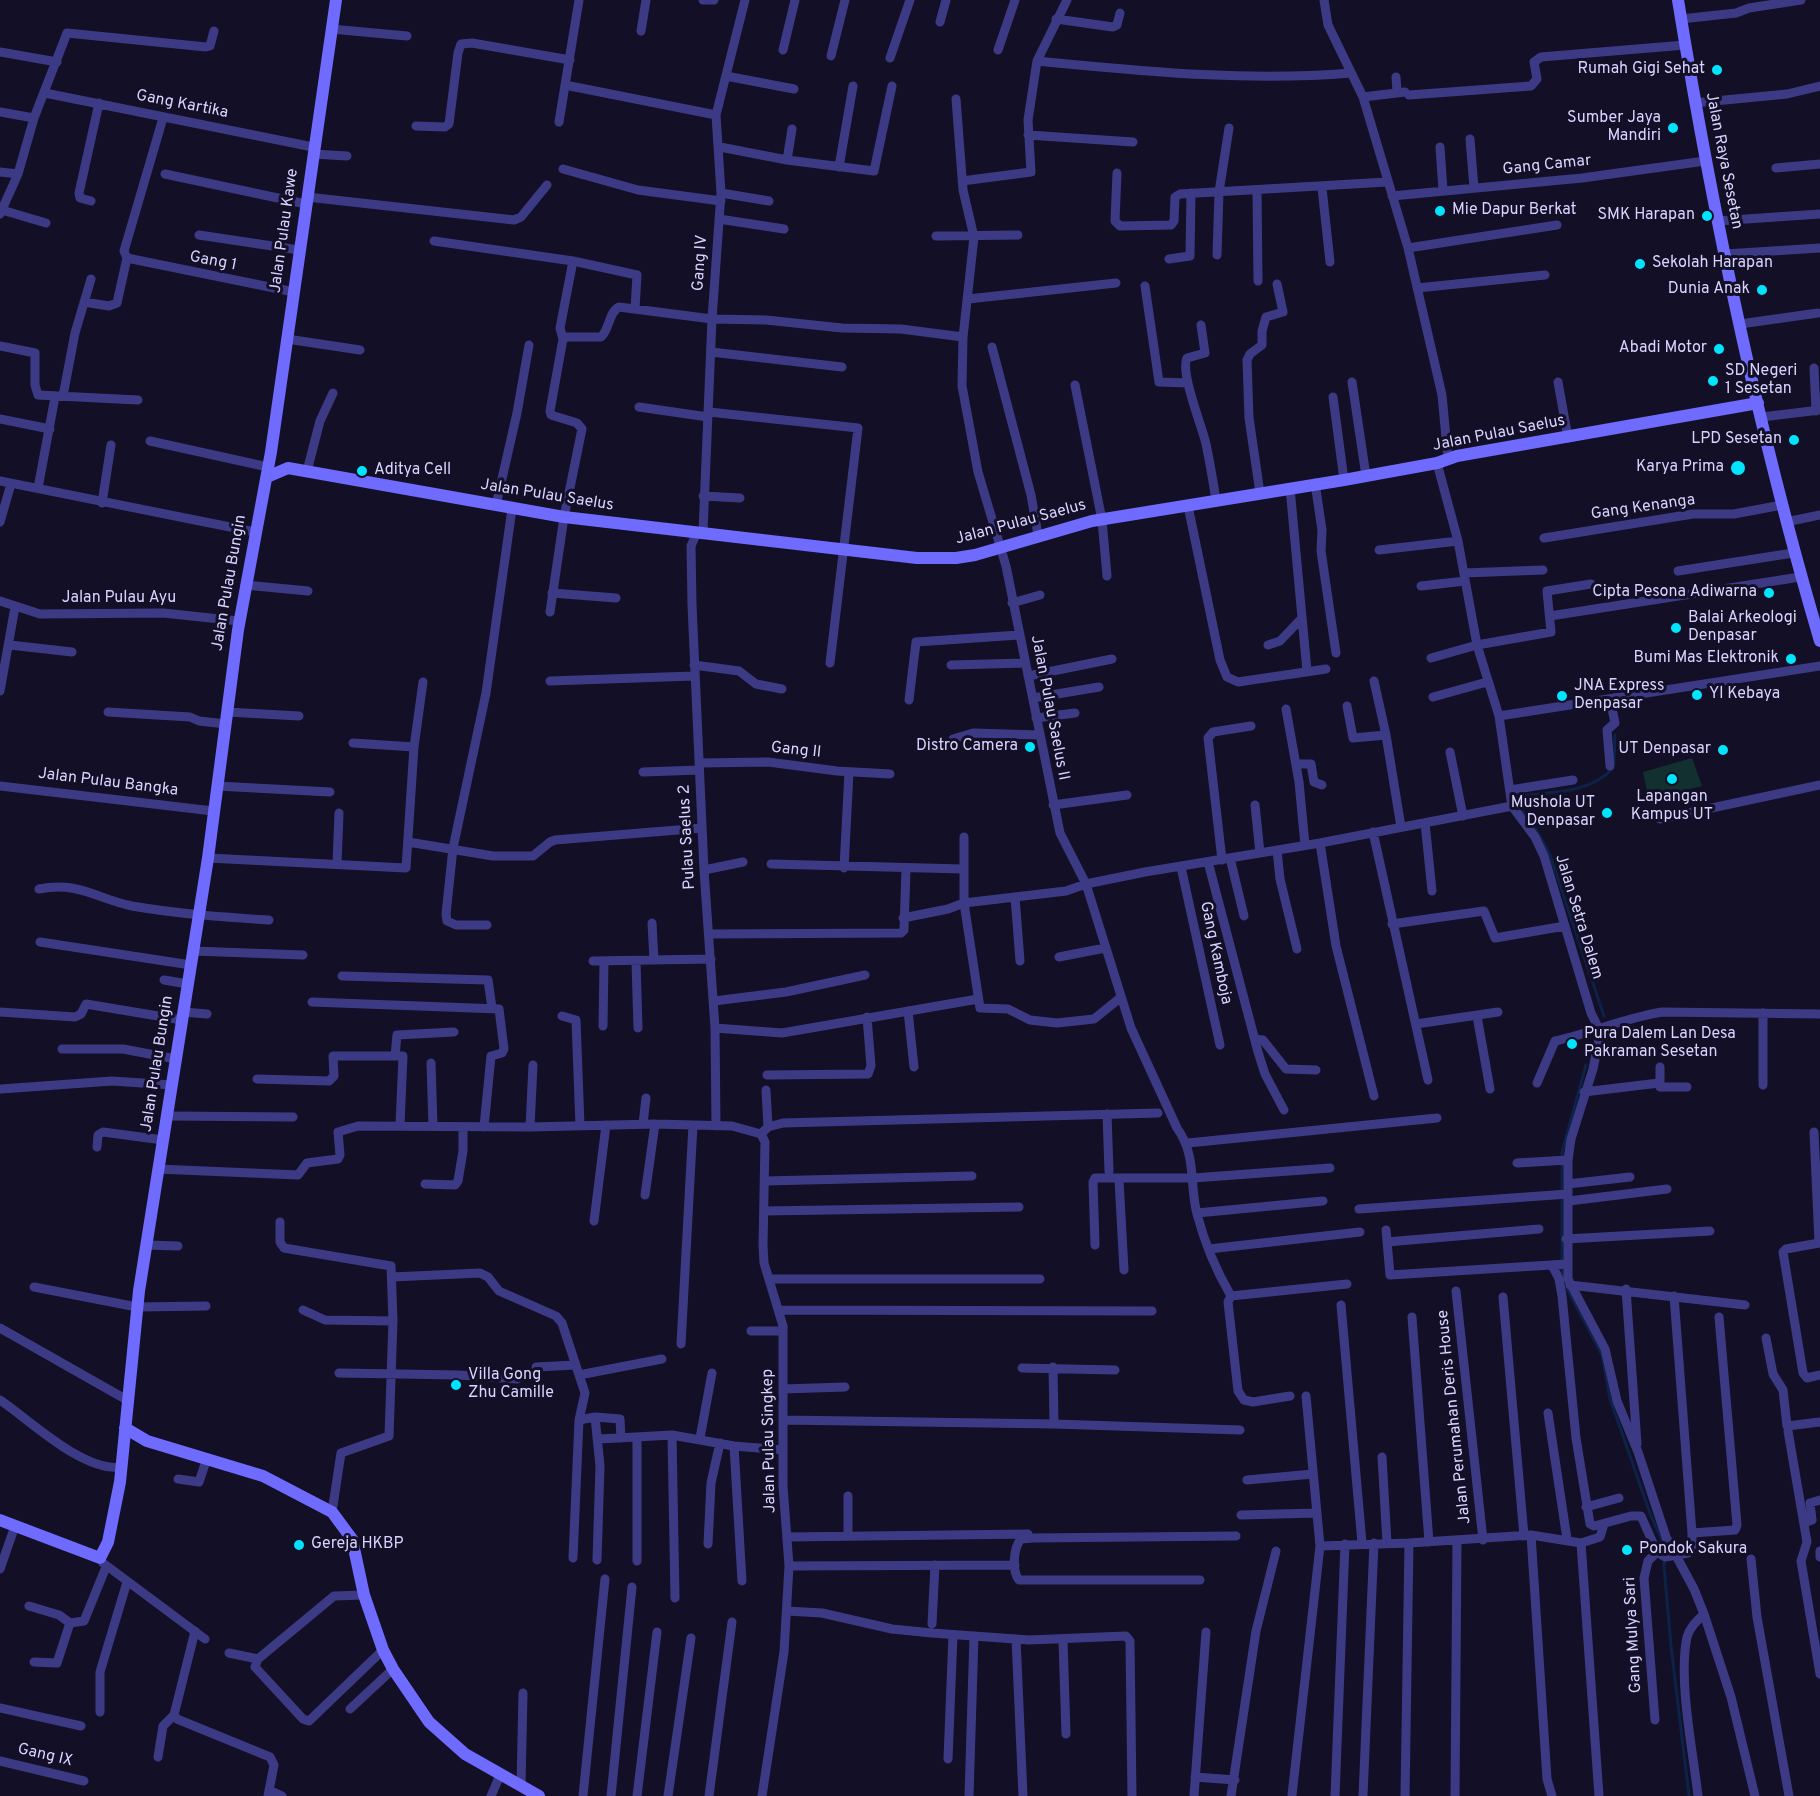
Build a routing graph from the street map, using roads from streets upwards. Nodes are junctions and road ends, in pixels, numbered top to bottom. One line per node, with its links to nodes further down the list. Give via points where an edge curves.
1 (336, 0): 20 (street, Jalan Pulau Kawe)
2 (579, 0): 30 (street)
3 (646, 0): 22 (street)
4 (703, 0): 5 (street)
5 (714, 0)
6 (745, 0): 34 (street, Gang IV)
7 (795, 0): 25 (street)
8 (845, 0): 28 (street)
9 (910, 0): 29 (street)
10 (946, 0): 19 (street)
11 (1015, 0): 26 (street)
12 (1067, 0): 17 (street)
13 (1324, 0): 33 (street, Jalan Setra Dalem, via 1328,25)
14 (1678, 0): 18 (street, Jalan Raya Sesetan)
15 (1801, 0): 18 (street)
16 (1120, 13): 17 (street, via 1113,27)
17 (1056, 19): 31 (street)
18 (1681, 19): 24 (street, Jalan Raya Sesetan)
19 (940, 22)
20 (332, 29): 23 (street); 60 (street, Jalan Pulau Kawe)
21 (214, 31): 32 (street, via 210,46 206,47 69,32)
22 (641, 31)
23 (407, 36)
24 (1685, 45): 42 (street, via 1541,57 1534,62 1537,79 1531,86); 45 (street, Jalan Raya Sesetan)
25 (783, 50)
26 (998, 50)
27 (0, 52): 32 (street)
28 (831, 56)
29 (890, 58)
30 (570, 60): 36 (street); 52 (street, via 461,44 448,124)
31 (1037, 61): 33 (street, via 1234,78); 55 (street)
32 (57, 62): 41 (street)
33 (1351, 73): 43 (street, Jalan Setra Dalem)
34 (726, 76): 40 (street); 48 (street, Gang IV)
35 (1396, 78): 42 (street)
36 (565, 86): 48 (street); 51 (street)
37 (853, 86): 65 (street)
38 (892, 86): 65 (street, via 877,168 870,172)
39 (1820, 86): 45 (street, via 1787,94)
40 (794, 89)
41 (45, 93): 46 (street, Gang Kartika); 49 (street)
42 (1404, 93): 43 (street)
43 (1363, 97): 73 (street, Jalan Setra Dalem)
44 (956, 99): 72 (street, Jalan Pulau Saelus II)
45 (1694, 102): 63 (street, Jalan Raya Sesetan)
46 (99, 103): 50 (street, Gang Kartika); 83 (street, via 79,193 80,198)
47 (0, 112): 49 (street)
48 (716, 115): 58 (street, Gang IV)
49 (34, 118): 70 (street)
50 (163, 118): 60 (street, Gang Kartika); 103 (street, via 124,250)
51 (559, 122)
52 (416, 126)
53 (1229, 128): 79 (street)
54 (792, 129): 62 (street)
55 (1028, 135): 57 (street); 72 (street, via 1028,175)
56 (1470, 139): 76 (street)
57 (1133, 142)
58 (720, 147): 62 (street); 82 (street, Gang IV)
59 (1440, 147): 78 (street)
60 (313, 151): 61 (street, Gang Kartika); 84 (street, Jalan Pulau Kawe)
61 (347, 156)
62 (787, 160): 65 (street)
63 (1705, 161): 76 (street, Gang Camar); 89 (street, Jalan Raya Sesetan)
64 (1820, 164): 66 (street)
65 (839, 167)
66 (1776, 168)
67 (563, 169): 82 (street, via 638,190)
68 (0, 172): 70 (street)
69 (1118, 173): 80 (street, via 1115,221 1120,226 1171,225 1175,197)
70 (18, 174): 86 (street)
71 (165, 174): 84 (street)
72 (962, 181): 96 (street, Jalan Pulau Saelus II)
73 (1387, 182): 75 (street); 81 (street, Jalan Setra Dalem)
74 (547, 185): 84 (street, via 521,217 514,220)
75 (1322, 188): 77 (street); 106 (street)
76 (1474, 188): 78 (street, Gang Camar)
77 (1257, 190): 79 (street); 109 (street)
78 (1443, 191): 81 (street, Gang Camar)
79 (1219, 192): 80 (street); 102 (street)
80 (1191, 193): 104 (street, via 1190,256)
81 (1392, 196): 98 (street, Jalan Setra Dalem)
82 (721, 197): 85 (street); 88 (street, Gang IV)
83 (91, 201)
84 (306, 201): 100 (street, Jalan Pulau Kawe)
85 (769, 201)
86 (1, 212): 90 (street)
87 (1820, 214): 89 (street)
88 (719, 219): 92 (street); 119 (street, Gang IV)
89 (1717, 221): 101 (street, Jalan Raya Sesetan)
90 (46, 223)
91 (1557, 225): 98 (street)
92 (784, 229)
93 (1018, 235): 96 (street)
94 (199, 236): 100 (street)
95 (936, 236): 96 (street)
96 (974, 237): 115 (street, Jalan Pulau Saelus II)
97 (434, 241): 105 (street)
98 (1408, 248): 113 (street, Jalan Setra Dalem)
99 (1820, 248): 101 (street)
100 (299, 250): 114 (street, Jalan Pulau Kawe)
101 (1725, 254): 120 (street, Jalan Raya Sesetan)
102 (1217, 255)
103 (127, 258): 114 (street, Gang 1); 116 (street, via 117,303 109,306)
104 (1169, 259)
105 (573, 261): 117 (street, via 637,275); 124 (street, via 560,328)
106 (1330, 262)
107 (1545, 275): 113 (street)
108 (91, 279): 116 (street)
109 (1258, 281)
110 (1116, 283): 115 (street)
111 (1277, 284): 162 (street, via 1282,312 1266,317 1262,345 1247,360 1249,418)
112 (1145, 286): 134 (street, via 1159,382)
113 (1417, 288): 151 (street, Jalan Setra Dalem, via 1442,395)
114 (294, 292): 123 (street, Jalan Pulau Kawe)
115 (968, 299): 122 (street, Jalan Pulau Saelus II)
116 (84, 302): 137 (street)
117 (635, 309): 119 (street); 124 (street, via 615,309 601,337)
118 (1818, 313): 120 (street)
119 (712, 319): 122 (street, via 901,329); 129 (street, Gang IV)
120 (1740, 324): 140 (street, Jalan Raya Sesetan)
121 (1201, 326): 134 (street, via 1206,350 1203,355 1186,359)
122 (963, 337): 183 (street, Jalan Pulau Saelus II, via 962,386 978,472)
123 (287, 339): 128 (street); 150 (street, Jalan Pulau Kawe)
124 (563, 339): 172 (street, via 550,413 577,423 582,429)
125 (529, 345): 167 (street)
126 (0, 346): 137 (street, via 35,353 36,392)
127 (992, 347): 179 (street)
128 (360, 350)
129 (711, 352): 130 (street); 143 (street, Gang IV)
130 (842, 367)
131 (1814, 369): 142 (street)
132 (1352, 382): 155 (street)
133 (1558, 382): 147 (street)
134 (1188, 383): 165 (street, via 1207,447)
135 (1075, 385): 173 (street)
136 (333, 393): 153 (street, via 320,421)
137 (59, 397): 139 (street); 146 (street)
138 (1333, 397): 156 (street)
139 (138, 400)
140 (1758, 403): 144 (street, Jalan Raya Sesetan); 147 (street, Jalan Pulau Saelus)
141 (639, 407): 143 (street)
142 (1818, 410): 144 (street)
143 (709, 415): 163 (street, Gang IV); 184 (street, via 857,427)
144 (1762, 417): 168 (street, Jalan Raya Sesetan)
145 (0, 419): 146 (street)
146 (50, 429): 160 (street)
147 (1568, 438): 151 (street, Jalan Pulau Saelus)
148 (150, 441): 154 (street)
149 (111, 445): 166 (street)
150 (271, 452): 152 (street); 154 (street, Jalan Pulau Kawe)
151 (1443, 461): 155 (street, Jalan Pulau Saelus); 181 (street, Jalan Setra Dalem)
152 (288, 468): 153 (street, Jalan Pulau Saelus); 154 (street)
153 (307, 471): 167 (street, Jalan Pulau Saelus)
154 (267, 472): 177 (street, Jalan Pulau Bungin)
155 (1366, 476): 156 (street, Jalan Pulau Saelus)
156 (1344, 480): 158 (street, Jalan Pulau Saelus)
157 (0, 481): 159 (street)
158 (1315, 483): 161 (street, Jalan Pulau Saelus); 212 (street)
159 (11, 484): 160 (street); 174 (street)
160 (38, 488): 166 (street)
161 (1290, 488): 162 (street, Jalan Pulau Saelus); 204 (street)
162 (1260, 493): 165 (street, Jalan Pulau Saelus)
163 (703, 496): 164 (street); 178 (street, Gang IV)
164 (740, 498)
165 (1216, 500): 169 (street, Jalan Pulau Saelus)
166 (102, 503): 177 (street)
167 (496, 505): 170 (street, Jalan Pulau Saelus)
168 (1782, 505): 175 (street, Jalan Raya Sesetan); 180 (street, Gang Kenanga, via 1719,515 1693,514)
169 (1188, 506): 173 (street, Jalan Pulau Saelus); 221 (street, via 1227,678 1238,682)
170 (512, 508): 172 (street, Jalan Pulau Saelus); 279 (street, via 486,693)
171 (1820, 515): 175 (street)
172 (564, 517): 176 (street, Jalan Pulau Saelus); 196 (street)
173 (1102, 520): 179 (street, Jalan Pulau Saelus); 189 (street)
174 (0, 522)
175 (1786, 522): 186 (street, Jalan Raya Sesetan)
176 (682, 530): 178 (street, Jalan Pulau Saelus); 182 (street, Pulau Saelus 2)
177 (255, 532): 193 (street, Jalan Pulau Bungin)
178 (700, 532): 182 (street, Pulau Saelus 2); 184 (street, Jalan Pulau Saelus)
179 (1038, 535): 183 (street, Jalan Pulau Saelus)
180 (1544, 538)
181 (1458, 541): 185 (street); 190 (street, Jalan Setra Dalem)
182 (691, 546): 217 (street, Pulau Saelus 2)
183 (1000, 547): 184 (street, Jalan Pulau Saelus, via 934,559); 200 (street, Jalan Pulau Saelus II)
184 (843, 549): 215 (street)
185 (1379, 550)
186 (1793, 553): 188 (street); 191 (street, Jalan Raya Sesetan)
187 (1543, 570): 190 (street)
188 (1678, 571)
189 (1107, 576)
190 (1464, 577): 194 (street); 210 (street, Jalan Setra Dalem)
191 (1800, 577): 203 (street); 207 (street, Jalan Raya Sesetan)
192 (1591, 584): 203 (street, via 1547,591)
193 (245, 585): 195 (street); 205 (street, Jalan Pulau Bungin)
194 (1420, 586)
195 (308, 591)
196 (552, 593): 198 (street); 202 (street)
197 (1040, 595): 200 (street)
198 (616, 598)
199 (0, 601): 201 (street, Jalan Pulau Ayu)
200 (1012, 603): 206 (street, Jalan Pulau Saelus II)
201 (15, 608): 205 (street, Jalan Pulau Ayu, via 40,614 163,613); 208 (street)
202 (550, 612)
203 (1550, 616): 210 (street, via 1551,632)
204 (1302, 618): 209 (street, via 1280,641); 221 (street)
205 (239, 621): 241 (street, Jalan Pulau Bungin)
206 (1019, 635): 216 (street, Jalan Pulau Saelus II); 234 (street, via 916,642)
207 (1820, 641)
208 (10, 645): 211 (street); 230 (street)
209 (1268, 645)
210 (1477, 645): 213 (street); 227 (street, Jalan Setra Dalem)
211 (72, 652)
212 (1336, 653)
213 (1431, 658)
214 (1112, 660): 223 (street)
215 (830, 663)
216 (1025, 663): 218 (street); 223 (street, Jalan Pulau Saelus II)
217 (694, 665): 222 (street, Pulau Saelus 2); 229 (street, via 739,671 756,684)
218 (951, 665)
219 (1820, 666): 233 (street)
220 (1326, 669): 221 (street)
221 (1307, 671)
222 (694, 676): 224 (street); 252 (street, Pulau Saelus 2)
223 (1028, 676): 232 (street, Jalan Pulau Saelus II)
224 (550, 681)
225 (1374, 681): 245 (street)
226 (423, 682): 248 (street)
227 (1487, 682): 231 (street); 240 (street, Jalan Setra Dalem)
228 (1099, 687): 232 (street)
229 (782, 689)
230 (0, 691)
231 (1433, 697)
232 (1033, 698): 242 (street, Jalan Pulau Saelus II)
233 (1610, 699): 240 (street); 251 (street, via 1615,723 1607,729)
234 (909, 700)
235 (1347, 706): 245 (street, via 1353,738)
236 (1286, 709): 250 (street)
237 (108, 712): 241 (street, via 190,717 199,722)
238 (1075, 713): 242 (street)
239 (299, 716): 241 (street)
240 (1499, 716): 261 (street, Jalan Setra Dalem)
241 (226, 718): 260 (street, Jalan Pulau Bungin)
242 (1036, 718): 244 (street, Jalan Pulau Saelus II)
243 (1251, 726): 283 (street, via 1213,732 1208,738)
244 (1040, 735): 246 (street, via 973,733); 264 (street, Jalan Pulau Saelus II)
245 (1386, 735): 272 (street)
246 (953, 739)
247 (353, 743): 248 (street)
248 (414, 747): 276 (street)
249 (1450, 752): 269 (street)
250 (1297, 764): 257 (street, via 1311,764 1314,782); 278 (street)
251 (1610, 766)
252 (699, 767): 253 (street, Gang II); 254 (street, Gang II, via 768,762); 273 (street, Pulau Saelus 2)
253 (643, 772)
254 (849, 772): 255 (street, Gang II); 289 (street)
255 (890, 774)
256 (1573, 780): 261 (street)
257 (1322, 785)
258 (1820, 785): 270 (street)
259 (0, 786): 267 (street, Jalan Pulau Bangka)
260 (217, 786): 262 (street); 267 (street, Jalan Pulau Bungin)
261 (1510, 790): 266 (street, Jalan Setra Dalem)
262 (330, 792)
263 (1127, 795): 264 (street)
264 (1053, 805): 293 (street, Jalan Pulau Saelus II, via 1066,848)
265 (1255, 805): 281 (street)
266 (1512, 806): 269 (street); 305 (street, Jalan Setra Dalem, via 1544,856)
267 (213, 811): 282 (street, Jalan Pulau Bungin)
268 (339, 813): 286 (street)
269 (1463, 816): 271 (street)
270 (1660, 819)
271 (1425, 823): 272 (street); 295 (street)
272 (1401, 827): 274 (street)
273 (702, 828): 279 (street, via 555,840 533,856 493,856); 292 (street, Pulau Saelus 2)
274 (1373, 832): 277 (street); 303 (street)
275 (964, 837): 291 (street)
276 (408, 842): 279 (street); 286 (street, via 406,868)
277 (1320, 843): 278 (street); 367 (street, via 1336,946)
278 (1305, 844): 280 (street)
279 (453, 848): 304 (street, via 447,921 456,925)
280 (1277, 850): 281 (street); 309 (street)
281 (1260, 853): 283 (street)
282 (208, 858): 286 (street); 298 (street, Jalan Pulau Bungin)
283 (1226, 859): 285 (street); 299 (street)
284 (743, 862): 292 (street)
285 (1208, 862): 288 (street); 345 (street)
286 (337, 864)
287 (771, 864): 289 (street)
288 (1181, 867): 293 (street); 346 (street, Gang Kamboja)
289 (844, 868): 290 (street)
290 (906, 869): 291 (street); 300 (street)
291 (963, 869): 297 (street)
292 (704, 870): 306 (street, Pulau Saelus 2)
293 (1086, 884): 296 (street, via 1066,891); 308 (street, Jalan Pulau Saelus II)
294 (39, 888): 298 (street, via 75,887 122,904)
295 (1432, 891)
296 (1015, 897): 297 (street); 318 (street)
297 (964, 903): 300 (street); 325 (street)
298 (197, 916): 301 (street); 310 (street, Jalan Pulau Bungin)
299 (1244, 916)
300 (903, 918): 306 (street, via 901,933)
301 (269, 920)
302 (652, 923): 314 (street)
303 (1392, 924): 305 (street, via 1484,911 1495,938); 339 (street)
304 (487, 925)
305 (1565, 926): 343 (street, Jalan Setra Dalem)
306 (709, 934): 313 (street, Pulau Saelus 2)
307 (40, 942): 319 (street)
308 (1105, 948): 312 (street); 324 (street, Jalan Pulau Saelus II)
309 (1297, 949)
310 (193, 951): 311 (street); 319 (street, Jalan Pulau Bungin)
311 (303, 955)
312 (1059, 957)
313 (711, 958): 314 (street); 326 (street, Pulau Saelus 2)
314 (654, 960): 317 (street)
315 (593, 961): 316 (street)
316 (604, 961): 317 (street); 340 (street)
317 (636, 961): 341 (street)
318 (1020, 962)
319 (191, 965): 323 (street, Jalan Pulau Bungin)
320 (865, 975): 326 (street, via 786,992)
321 (342, 976): 328 (street, via 488,980)
322 (164, 980): 323 (street)
323 (188, 984): 335 (street, Jalan Pulau Bungin)
324 (1120, 998): 325 (street, via 1094,1019 1057,1023 1030,1020 1008,1009 981,1009); 389 (street, Jalan Pulau Saelus II, via 1177,1128)
325 (978, 999): 329 (street)
326 (714, 1001): 342 (street, Pulau Saelus 2)
327 (312, 1002): 328 (street)
328 (492, 1008): 381 (street, via 500,1010 504,1049 491,1056)
329 (909, 1011): 338 (street); 352 (street)
330 (0, 1012): 335 (street, via 75,1017 86,1004)
331 (1498, 1012): 337 (street)
332 (1763, 1013): 334 (street); 343 (street, via 1662,1012); 361 (street)
333 (207, 1014): 335 (street)
334 (1820, 1014)
335 (182, 1016): 349 (street, Jalan Pulau Bungin)
336 (562, 1016): 382 (street, via 576,1020)
337 (1477, 1016): 339 (street); 364 (street)
338 (867, 1017): 342 (street, via 782,1033); 355 (street, via 871,1066 868,1074)
339 (1416, 1024): 357 (street)
340 (603, 1026)
341 (638, 1028)
342 (716, 1028): 383 (street, Pulau Saelus 2)
343 (1599, 1029): 358 (street, via 1555,1041); 366 (street, via 1593,1069)
344 (454, 1032): 348 (street, via 397,1035)
345 (1255, 1039): 354 (street, via 1263,1040 1286,1069); 369 (street, via 1265,1074)
346 (1220, 1045)
347 (62, 1049): 349 (street, via 123,1049)
348 (395, 1056): 356 (street, via 333,1056 334,1076 329,1081); 377 (street, via 404,1058)
349 (176, 1059): 360 (street, Jalan Pulau Bungin)
350 (431, 1063): 380 (street)
351 (533, 1065): 385 (street)
352 (914, 1067)
353 (1660, 1067): 359 (street)
354 (1316, 1070)
355 (767, 1075)
356 (257, 1079)
357 (1428, 1080)
358 (1537, 1083)
359 (1659, 1083): 362 (street, via 1663,1088); 366 (street)
360 (172, 1085): 363 (street, via 112,1081); 372 (street, Jalan Pulau Bungin)
361 (1762, 1085)
362 (1687, 1087)
363 (1, 1089)
364 (1490, 1089)
365 (766, 1090): 386 (street, Jalan Pulau Singkep)
366 (1584, 1092): 391 (street)
367 (1374, 1096)
368 (646, 1098): 375 (street)
369 (1284, 1110)
370 (1158, 1113): 371 (street)
371 (1107, 1114): 386 (street, via 783,1123); 395 (street)
372 (167, 1116): 373 (street); 388 (street, Jalan Pulau Bungin)
373 (293, 1117)
374 (1437, 1118): 389 (street)
375 (643, 1124): 376 (street); 378 (street)
376 (655, 1124): 379 (street); 404 (street)
377 (400, 1125): 380 (street); 394 (street, via 342,1129 337,1136 338,1159 307,1163 298,1175)
378 (606, 1125): 382 (street); 410 (street)
379 (693, 1125): 383 (street); 451 (street)
380 (433, 1126): 384 (street)
381 (484, 1126): 384 (street); 385 (street)
382 (580, 1126): 385 (street)
383 (716, 1126): 386 (street)
384 (463, 1127): 401 (street, via 457,1183)
385 (530, 1127)
386 (765, 1130): 400 (street, Jalan Pulau Singkep)
387 (1814, 1132): 418 (street)
388 (163, 1140): 390 (street, via 104,1132 98,1135); 394 (street, Jalan Pulau Bungin)
389 (1188, 1143): 398 (street, Jalan Pulau Saelus II)
390 (97, 1147)
391 (1564, 1160): 392 (street); 403 (street)
392 (1517, 1163)
393 (1330, 1168): 398 (street)
394 (158, 1169): 419 (street, Jalan Pulau Bungin)
395 (1109, 1171)
396 (972, 1176): 400 (street)
397 (1630, 1177): 403 (street)
398 (1193, 1178): 399 (street); 409 (street, Jalan Pulau Saelus II)
399 (1119, 1180): 420 (street, via 1093,1180); 425 (street)
400 (765, 1181): 408 (street, Jalan Pulau Singkep)
401 (425, 1184)
402 (1667, 1189): 403 (street)
403 (1565, 1193): 407 (street); 416 (street)
404 (645, 1195)
405 (1323, 1201): 409 (street)
406 (1019, 1207): 408 (street)
407 (1359, 1209)
408 (764, 1211): 427 (street, Jalan Pulau Singkep, via 763,1245)
409 (1197, 1213): 422 (street, Jalan Pulau Saelus II)
410 (594, 1221)
411 (280, 1222): 426 (street, via 280,1242 284,1248 391,1266)
412 (1539, 1229): 417 (street)
413 (1386, 1230): 417 (street)
414 (1710, 1231): 416 (street)
415 (1360, 1232): 422 (street)
416 (1566, 1239): 424 (street)
417 (1387, 1242): 423 (street, via 1389,1273 1393,1276)
418 (1820, 1243): 462 (street, via 1783,1252 1803,1373 1807,1378)
419 (146, 1245): 421 (street); 440 (street, Jalan Pulau Bungin)
420 (1095, 1245)
421 (178, 1246)
422 (1209, 1249): 434 (street, Jalan Pulau Saelus II)
423 (1553, 1264): 424 (street); 499 (street, via 1563,1296 1575,1438)
424 (1566, 1264): 430 (street)
425 (1125, 1270)
426 (392, 1277): 446 (street); 453 (street, via 484,1274 499,1291 559,1318)
427 (769, 1279): 428 (street); 442 (street, Jalan Pulau Singkep)
428 (1040, 1279)
429 (1347, 1284): 434 (street)
430 (1570, 1285): 432 (street); 489 (street, via 1605,1349 1617,1401)
431 (34, 1287): 440 (street)
432 (1626, 1289): 435 (street); 489 (street)
433 (1456, 1291): 514 (street, Jalan Perumahan Deris House)
434 (1232, 1296): 466 (street, via 1228,1302 1238,1391 1244,1400 1253,1402)
435 (1674, 1296): 438 (street); 507 (street)
436 (1503, 1297): 511 (street)
437 (1341, 1305): 517 (street)
438 (1745, 1305)
439 (206, 1306): 440 (street)
440 (137, 1307): 469 (street, Jalan Pulau Bungin)
441 (303, 1310): 446 (street, via 325,1320)
442 (779, 1310): 443 (street); 449 (street, Jalan Pulau Singkep)
443 (1152, 1311)
444 (1412, 1317): 516 (street)
445 (1719, 1317): 507 (street, via 1737,1525 1735,1530)
446 (393, 1321): 459 (street)
447 (0, 1328): 469 (street)
448 (751, 1331): 449 (street)
449 (783, 1332): 465 (street, Jalan Pulau Singkep)
450 (1766, 1338): 474 (street, via 1773,1374 1783,1390 1787,1426)
451 (681, 1344)
452 (662, 1359): 461 (street)
453 (576, 1365): 454 (street); 461 (street)
454 (536, 1367)
455 (1053, 1367): 456 (street); 457 (street); 475 (street)
456 (1022, 1368)
457 (1114, 1370)
458 (339, 1372): 459 (street)
459 (391, 1373): 463 (street); 500 (street, via 389,1436 341,1453)
460 (712, 1373): 482 (street)
461 (579, 1375): 472 (street, via 585,1399)
462 (1820, 1375)
463 (517, 1379)
464 (845, 1387): 465 (street)
465 (783, 1389): 473 (street, Jalan Pulau Singkep)
466 (1290, 1396)
467 (1306, 1396): 493 (street)
468 (0, 1400): 492 (street, via 88,1462)
469 (127, 1400): 476 (street, Jalan Pulau Bungin)
470 (1548, 1413): 513 (street)
471 (595, 1417): 472 (street); 480 (street, via 620,1419); 483 (street)
472 (579, 1420): 529 (street)
473 (783, 1420): 475 (street); 488 (street, Jalan Pulau Singkep)
474 (1820, 1422)
475 (1054, 1424): 477 (street)
476 (125, 1428): 484 (street); 487 (street, Jalan Pulau Bungin)
477 (1240, 1430)
478 (1788, 1431): 504 (street)
479 (672, 1435): 481 (street); 482 (street); 544 (street)
480 (621, 1438): 481 (street); 483 (street)
481 (636, 1438): 532 (street)
482 (700, 1438): 485 (street)
483 (599, 1439): 531 (street)
484 (147, 1441): 487 (street); 491 (street)
485 (720, 1443): 486 (street); 520 (street, via 711,1483)
486 (734, 1446): 488 (street); 540 (street)
487 (125, 1447): 492 (street, Jalan Pulau Bungin)
488 (783, 1450): 512 (street, Jalan Pulau Singkep)
489 (1638, 1452): 527 (street, via 1666,1537)
490 (1383, 1457): 518 (street)
491 (205, 1466): 494 (street, via 200,1482); 500 (street, via 263,1476)
492 (121, 1473): 533 (street, Jalan Pulau Bungin)
493 (1313, 1474): 495 (street); 501 (street)
494 (178, 1479)
495 (1247, 1480)
496 (848, 1496): 509 (street)
497 (1619, 1498): 499 (street)
498 (1820, 1500): 504 (street, via 1810,1503 1812,1520)
499 (1586, 1507): 505 (street, via 1592,1526)
500 (332, 1512): 543 (street, via 352,1539)
501 (1316, 1513): 502 (street); 524 (street)
502 (1240, 1515)
503 (0, 1520): 506 (street)
504 (1804, 1523): 547 (street, via 1807,1542 1801,1562)
505 (1604, 1524): 519 (street, via 1600,1537); 527 (street, via 1631,1515 1641,1516)
506 (15, 1526): 533 (street); 537 (street)
507 (1692, 1533): 527 (street, Gang Mulya Sari, via 1690,1551)
508 (1056, 1534): 509 (street)
509 (848, 1535): 512 (street)
510 (1236, 1536): 535 (street, via 1021,1539)
511 (1527, 1536): 513 (street); 514 (street); 605 (street, via 1547,1779)
512 (788, 1537): 536 (street, Jalan Pulau Singkep)
513 (1567, 1539): 519 (street)
514 (1483, 1540): 515 (street)
515 (1457, 1541): 516 (street); 604 (street)
516 (1429, 1542): 523 (street)
517 (1362, 1543): 521 (street); 522 (street)
518 (1387, 1543): 522 (street); 523 (street)
519 (1581, 1543): 606 (street)
520 (708, 1544)
521 (1345, 1544): 524 (street); 601 (street)
522 (1374, 1544): 602 (street)
523 (1409, 1544): 603 (street)
524 (1320, 1546): 586 (street)
525 (1276, 1551): 581 (street, via 1256,1631)
526 (1820, 1551): 528 (street)
527 (1668, 1555): 549 (street); 573 (street, Gang Mulya Sari, via 1648,1562 1644,1578)
528 (1820, 1557)
529 (573, 1558)
530 (1751, 1559): 608 (street, via 1756,1617)
531 (597, 1560)
532 (637, 1561)
533 (103, 1562): 541 (street); 551 (street, via 84,1621)
534 (935, 1565): 535 (street); 536 (street); 552 (street)
535 (1015, 1565): 539 (street, via 1017,1578 1022,1580)
536 (789, 1566): 548 (street, Jalan Pulau Singkep)
537 (0, 1569)
538 (605, 1580): 590 (street)
539 (1200, 1580)
540 (742, 1581)
541 (127, 1582): 553 (street); 571 (street, via 100,1672)
542 (632, 1587): 591 (street)
543 (364, 1595): 562 (street); 564 (street, via 334,1596)
544 (675, 1598)
545 (1820, 1603): 547 (street)
546 (29, 1606): 551 (street)
547 (1809, 1606): 567 (street)
548 (787, 1611): 556 (street); 595 (street, Jalan Pulau Singkep, via 779,1693)
549 (1704, 1614): 587 (street, via 1731,1697); 607 (street, via 1688,1635 1685,1683)
550 (732, 1622): 594 (street)
551 (70, 1623): 565 (street, via 57,1663)
552 (932, 1624)
553 (195, 1631): 558 (street); 572 (street)
554 (657, 1632): 592 (street)
555 (1206, 1632): 580 (street)
556 (953, 1635): 557 (street); 577 (street)
557 (974, 1636): 560 (street); 596 (street)
558 (205, 1638)
559 (691, 1638): 593 (street)
560 (1016, 1639): 561 (street); 597 (street)
561 (1063, 1640): 575 (street); 598 (street, via 1123,1636 1130,1641)
562 (383, 1650): 564 (street, via 309,1721 255,1667); 566 (street)
563 (229, 1653): 564 (street)
564 (258, 1659)
565 (34, 1662)
566 (393, 1669): 570 (street); 579 (street, via 429,1722)
567 (1820, 1674)
568 (523, 1694): 583 (street)
569 (0, 1708): 574 (street)
570 (350, 1709)
571 (100, 1712)
572 (174, 1715): 576 (street, via 163,1726); 584 (street, via 270,1757 274,1765)
573 (1655, 1720)
574 (81, 1726)
575 (1066, 1734)
576 (158, 1757)
577 (948, 1759)
578 (0, 1761): 582 (street, Gang IX)
579 (499, 1777): 583 (street); 585 (street)
580 (1195, 1777): 581 (street); 599 (street)
581 (1235, 1779): 600 (street)
582 (84, 1781)
583 (521, 1785): 589 (street)
584 (268, 1793): 588 (street)
585 (491, 1794)
586 (1292, 1795)
587 (1755, 1795)
588 (282, 1796)
589 (539, 1796)
590 (583, 1796)
591 (611, 1796)
592 (637, 1796)
593 (668, 1796)
594 (709, 1796)
595 (762, 1796)
596 (969, 1796)
597 (1023, 1796)
598 (1132, 1796)
599 (1194, 1796)
600 (1231, 1796)
601 (1335, 1796)
602 (1363, 1796)
603 (1405, 1796)
604 (1455, 1796)
605 (1552, 1796)
606 (1599, 1796)
607 (1698, 1796)
608 (1789, 1796)

